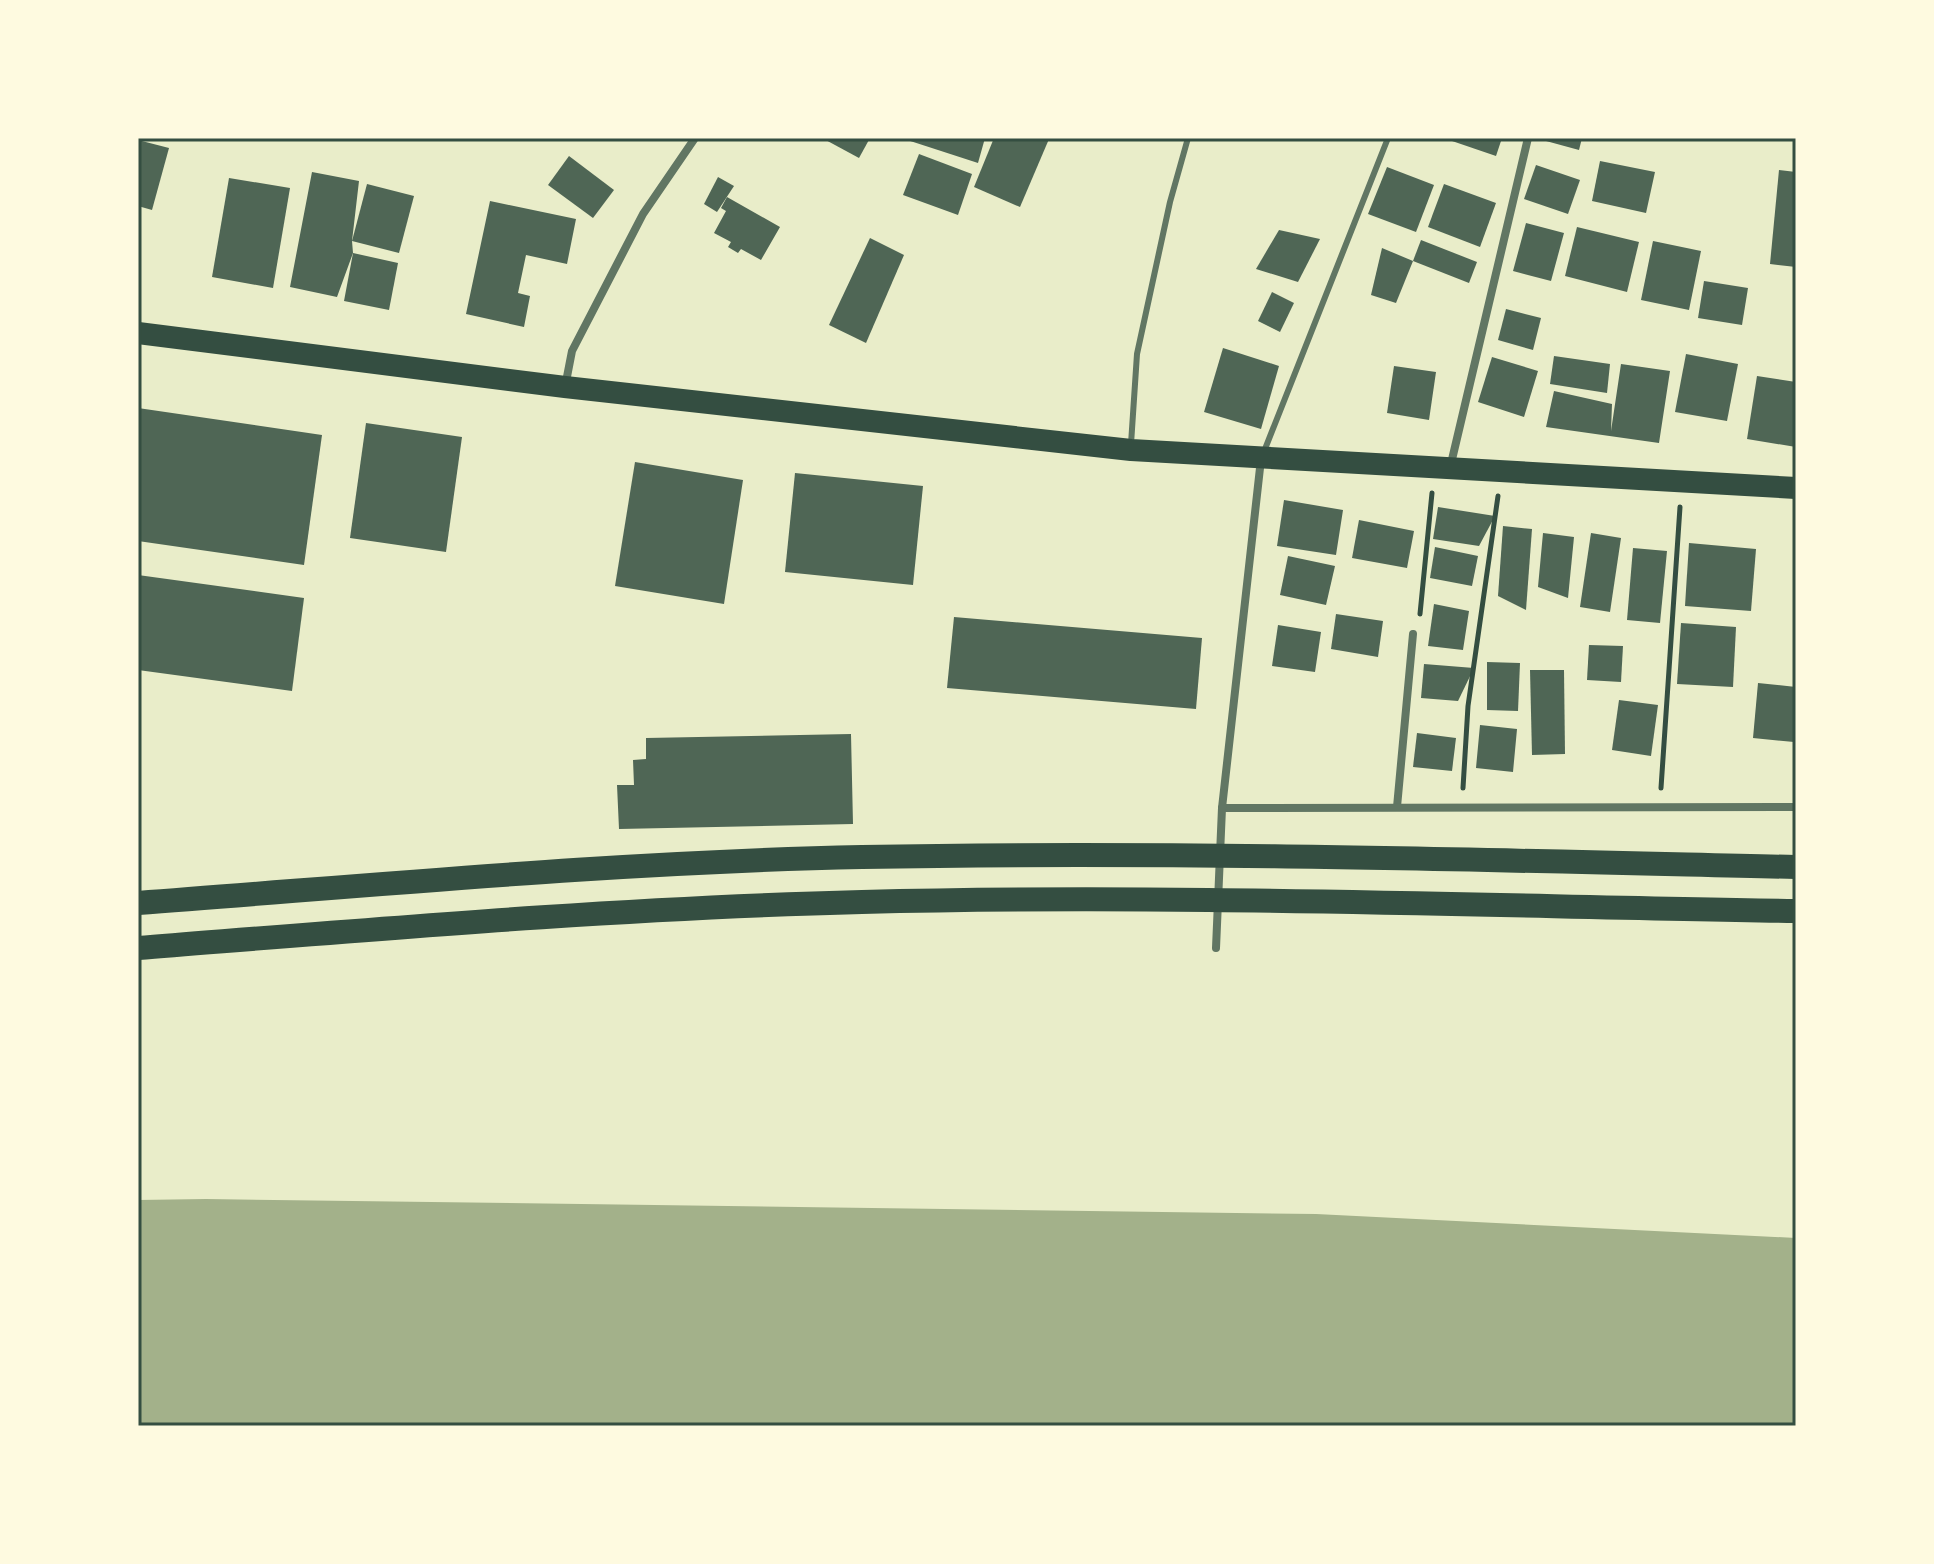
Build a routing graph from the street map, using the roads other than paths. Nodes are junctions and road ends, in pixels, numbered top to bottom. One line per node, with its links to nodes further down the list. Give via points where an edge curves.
1 (695, 138): 6 (street, via 643,214 572,351)
2 (1188, 138): 7 (lane, via 1137,354)
3 (1388, 138): 8 (lane)
4 (1528, 138): 9 (street)
5 (138, 333): 6 (highway)
6 (565, 387): 7 (highway)
7 (1131, 450): 8 (highway)
8 (1261, 458): 9 (highway); 14 (street)
9 (1442, 468): 10 (highway)
10 (1796, 488)
11 (1413, 634): 12 (street)
12 (1397, 807): 13 (street); 14 (street)
13 (1796, 807)
14 (1222, 808): 19 (street)
15 (1796, 867): 16 (highway, via 1232,855 859,857 668,865)
16 (138, 903)
17 (1796, 911): 18 (highway, via 1234,900 863,902 674,908)
18 (138, 948)
19 (1216, 948)

